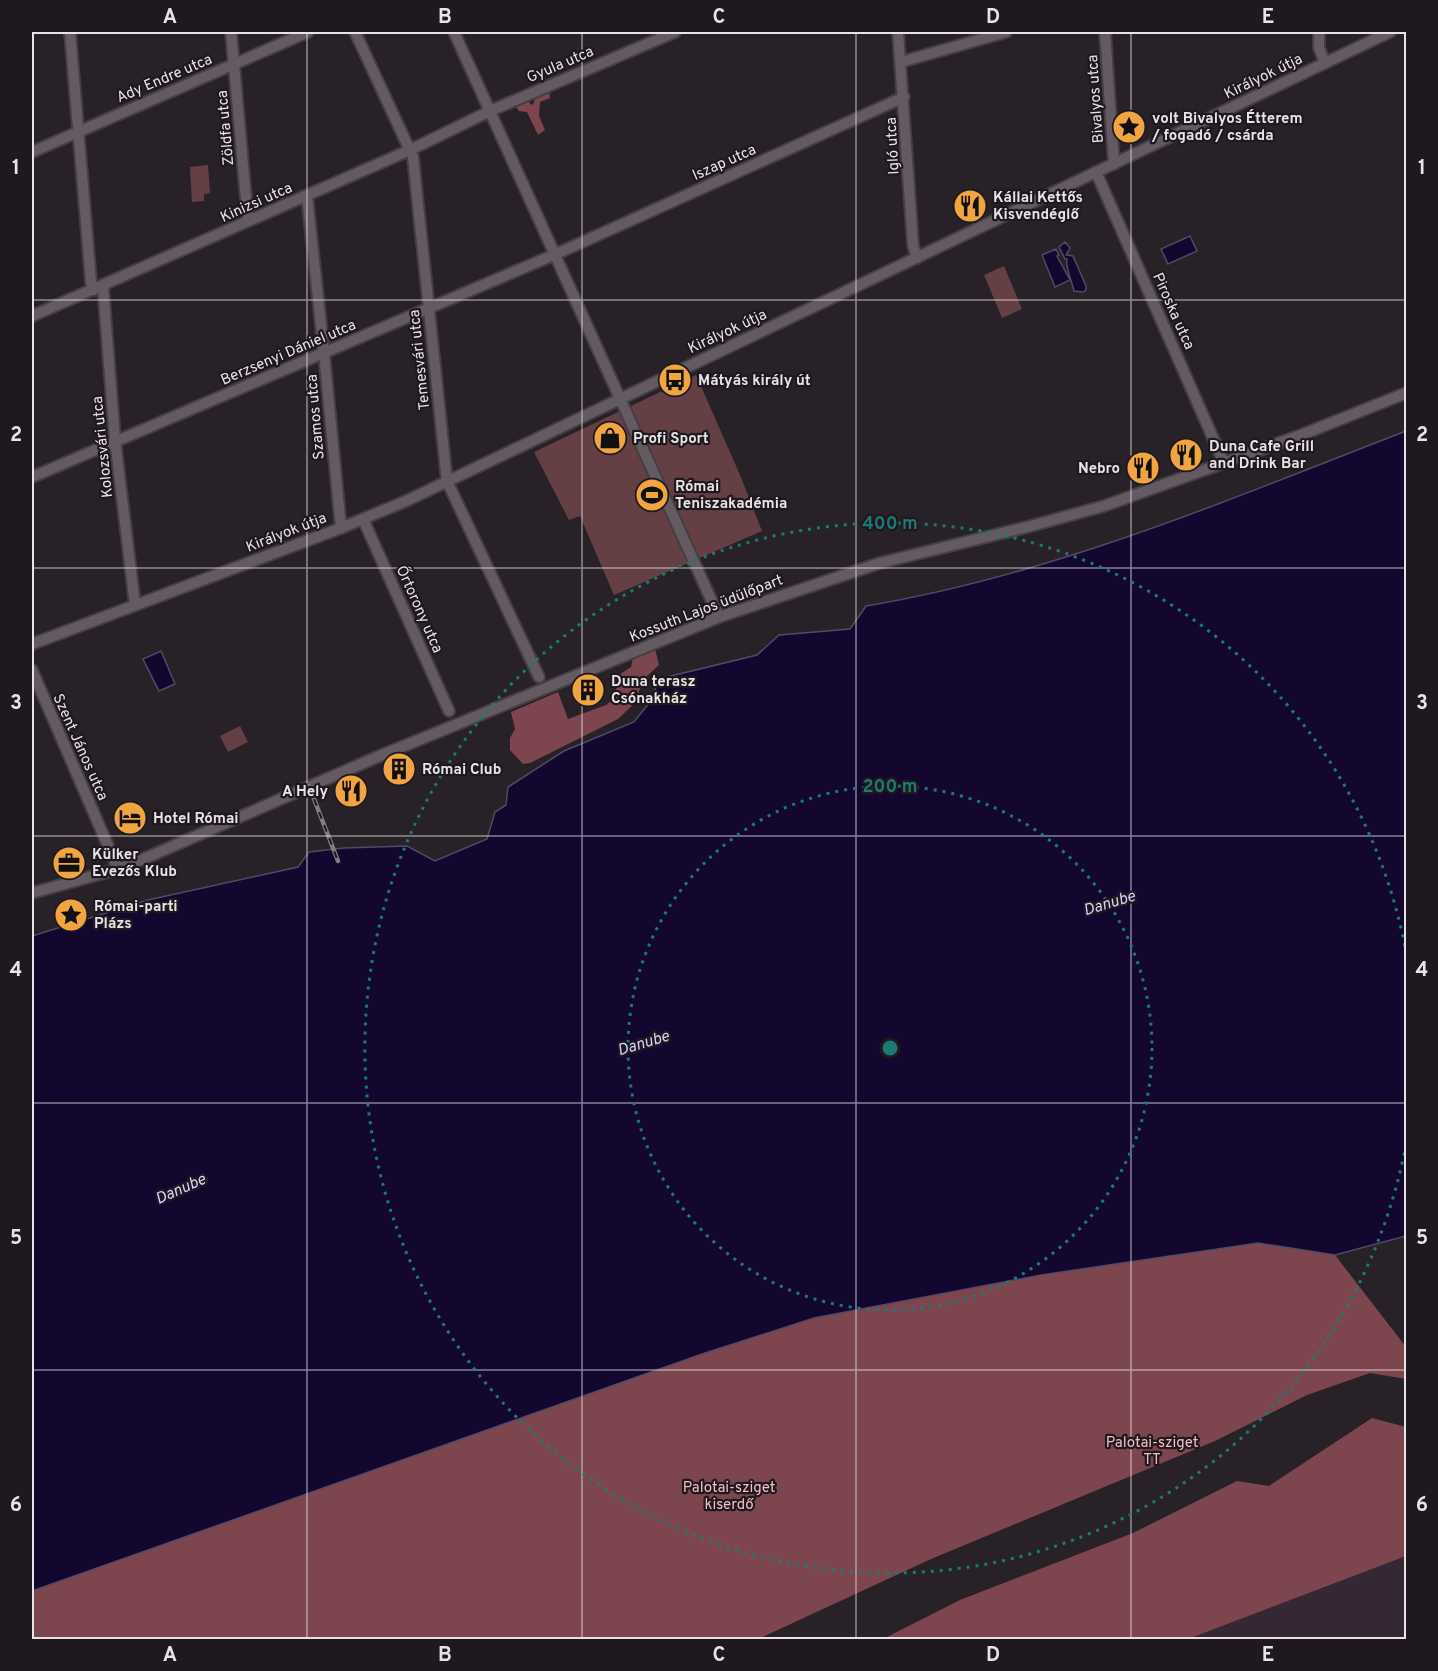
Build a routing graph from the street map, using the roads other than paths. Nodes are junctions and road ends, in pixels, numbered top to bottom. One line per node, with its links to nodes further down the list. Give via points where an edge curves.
1 (70, 32): 17 (street, Kolozsvári utca)
2 (231, 32): 13 (street, Zöldfa utca)
3 (308, 32): 13 (street, Ady Endre utca)
4 (355, 32): 18 (street, Temesvári utca)
5 (454, 32): 16 (street)
6 (675, 32): 16 (street, Gyula utca)
7 (898, 32): 12 (street, Igló utca)
8 (1006, 32): 12 (street)
9 (1105, 32): 20 (street, Bivalyos utca)
10 (1319, 32): 14 (street, via 1319,48)
11 (1390, 32): 14 (street, Királyok útja)
12 (901, 62): 15 (street, Igló utca)
13 (234, 63): 17 (street, Ady Endre utca); 23 (street, Zöldfa utca)
14 (1325, 63): 20 (street, Királyok útja)
15 (904, 97): 24 (street, Iszap utca); 25 (street, Igló utca)
16 (490, 111): 18 (street, Kinizsi utca); 24 (street)
17 (78, 131): 19 (street, Ady Endre utca); 26 (street, Kolozsvári utca, via 91,282)
18 (410, 150): 22 (street, Kinizsi utca); 27 (street, Temesvári utca)
19 (32, 152)
20 (1114, 164): 21 (street, Királyok útja)
21 (1096, 172): 25 (street, Királyok útja); 33 (street, Piroska utca)
22 (307, 196): 23 (street, Kinizsi utca); 29 (street, Szamos utca)
23 (248, 221): 26 (street, Kinizsi utca)
24 (556, 254): 27 (street, Berzsenyi Dániel utca); 31 (street)
25 (917, 258): 31 (street, Királyok útja)
26 (98, 288): 28 (street, Kinizsi utca); 32 (street, Kolozsvári utca)
27 (429, 308): 29 (street, Berzsenyi Dániel utca); 35 (street, Temesvári utca)
28 (32, 316)
29 (324, 353): 32 (street, Berzsenyi Dániel utca); 37 (street, Szamos utca)
30 (1407, 393): 33 (street, Kossuth Lajos üdülőpart)
31 (620, 398): 35 (street, Királyok útja); 39 (street)
32 (115, 440): 34 (street, Berzsenyi Dániel utca); 38 (street, Kolozsvári utca)
33 (1224, 463): 39 (street, Kossuth Lajos üdülőpart, via 1104,506 880,563)
34 (32, 477)
35 (447, 481): 36 (street, Királyok útja); 42 (street, Temesvári utca)
36 (363, 519): 37 (street, Királyok útja); 43 (street, Őrtorony utca)
37 (341, 528): 38 (street, Királyok útja)
38 (135, 605): 40 (street, Királyok útja)
39 (719, 616): 44 (street, Kossuth Lajos üdülőpart)
40 (32, 644)
41 (32, 670): 44 (street, Szent János utca)
42 (539, 677)
43 (449, 711)
44 (118, 869): 45 (street, Kossuth Lajos üdülőpart)
45 (32, 893)

